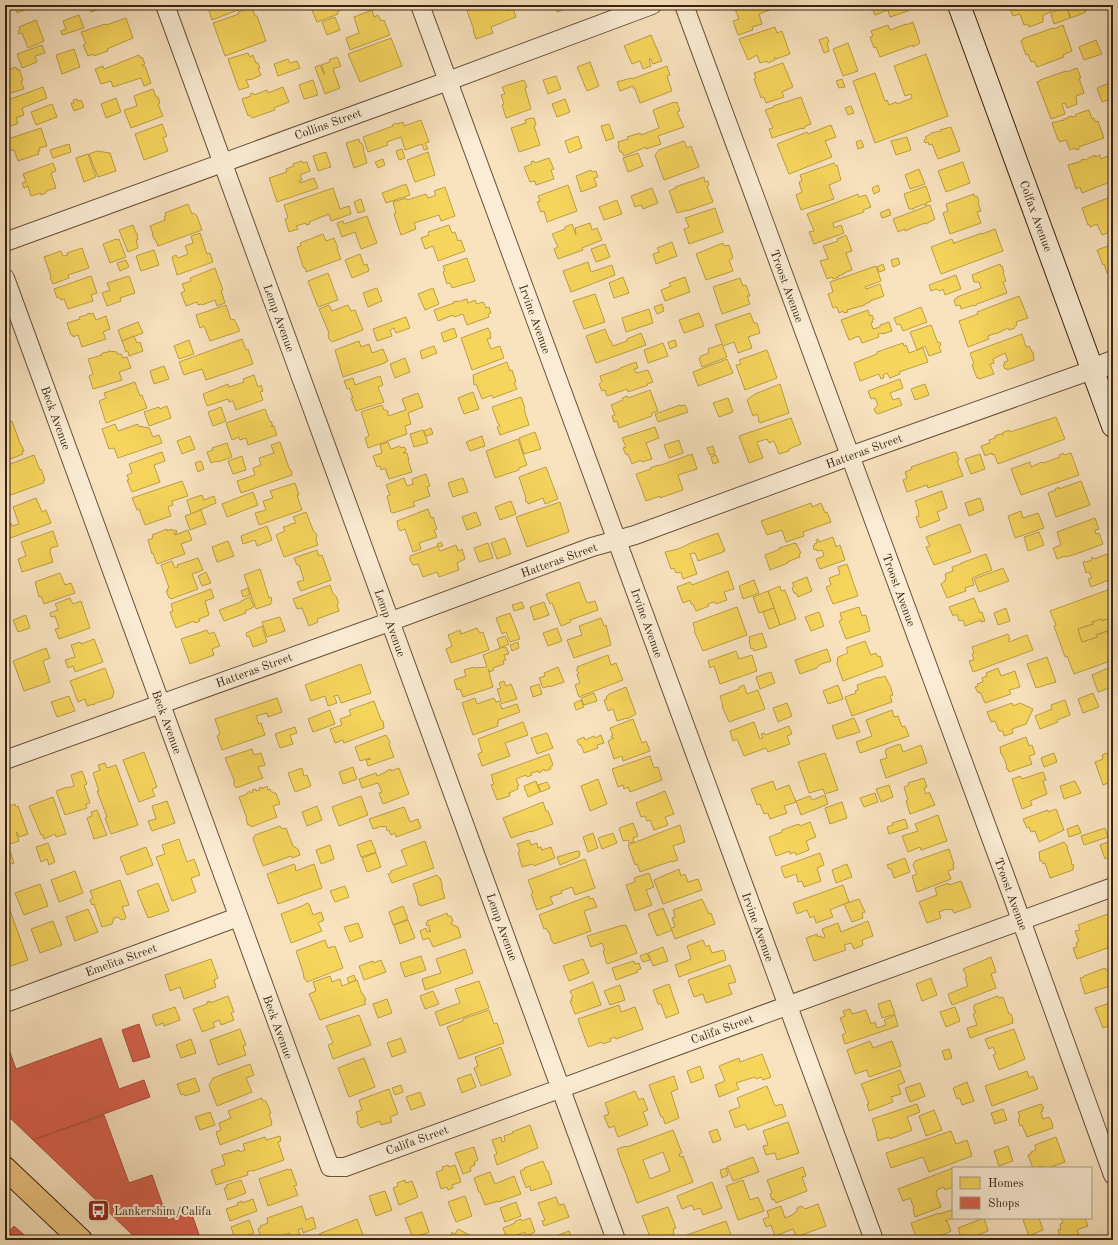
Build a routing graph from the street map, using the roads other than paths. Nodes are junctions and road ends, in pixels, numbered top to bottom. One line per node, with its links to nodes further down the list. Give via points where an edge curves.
1 (165, 5): 7 (street, Lemp Avenue)
2 (420, 5): 6 (street, Irvine Avenue)
3 (652, 5): 6 (street, Collins Street)
4 (684, 5): 13 (street, Troost Avenue)
5 (959, 5): 11 (main road, Colfax Avenue)
6 (448, 81): 7 (street, Collins Street); 14 (street, Irvine Avenue)
7 (222, 163): 8 (street, Collins Street); 15 (street, Lemp Avenue)
8 (5, 242)
9 (5, 278): 16 (street, Beck Avenue)
10 (1113, 362): 11 (main road, Hatteras Street)
11 (1092, 370): 12 (main road, Colfax Avenue); 13 (street, Hatteras Street)
12 (1113, 426)
13 (850, 456): 14 (street, Hatteras Street); 20 (street, Troost Avenue)
14 (617, 540): 15 (street, Hatteras Street); 22 (street, Irvine Avenue)
15 (390, 622): 16 (street, Hatteras Street); 23 (street, Lemp Avenue)
16 (160, 704): 17 (street, Hatteras Street); 19 (street, Beck Avenue)
17 (5, 760)
18 (1113, 887): 20 (street, Califa Street)
19 (238, 917): 21 (street, Emelita Street); 24 (street, Beck Avenue)
20 (1021, 921): 22 (street, Califa Street); 26 (street, Troost Avenue)
21 (5, 1003)
22 (787, 1005): 23 (street, Califa Street); 29 (street, Irvine Avenue)
23 (561, 1088): 24 (street, Califa Street, via 345,1167); 28 (street, Lemp Avenue)
24 (330, 1167)
25 (5, 1168): 27 (main road)
26 (1113, 1175)
27 (81, 1240)
28 (616, 1240)
29 (874, 1240)

